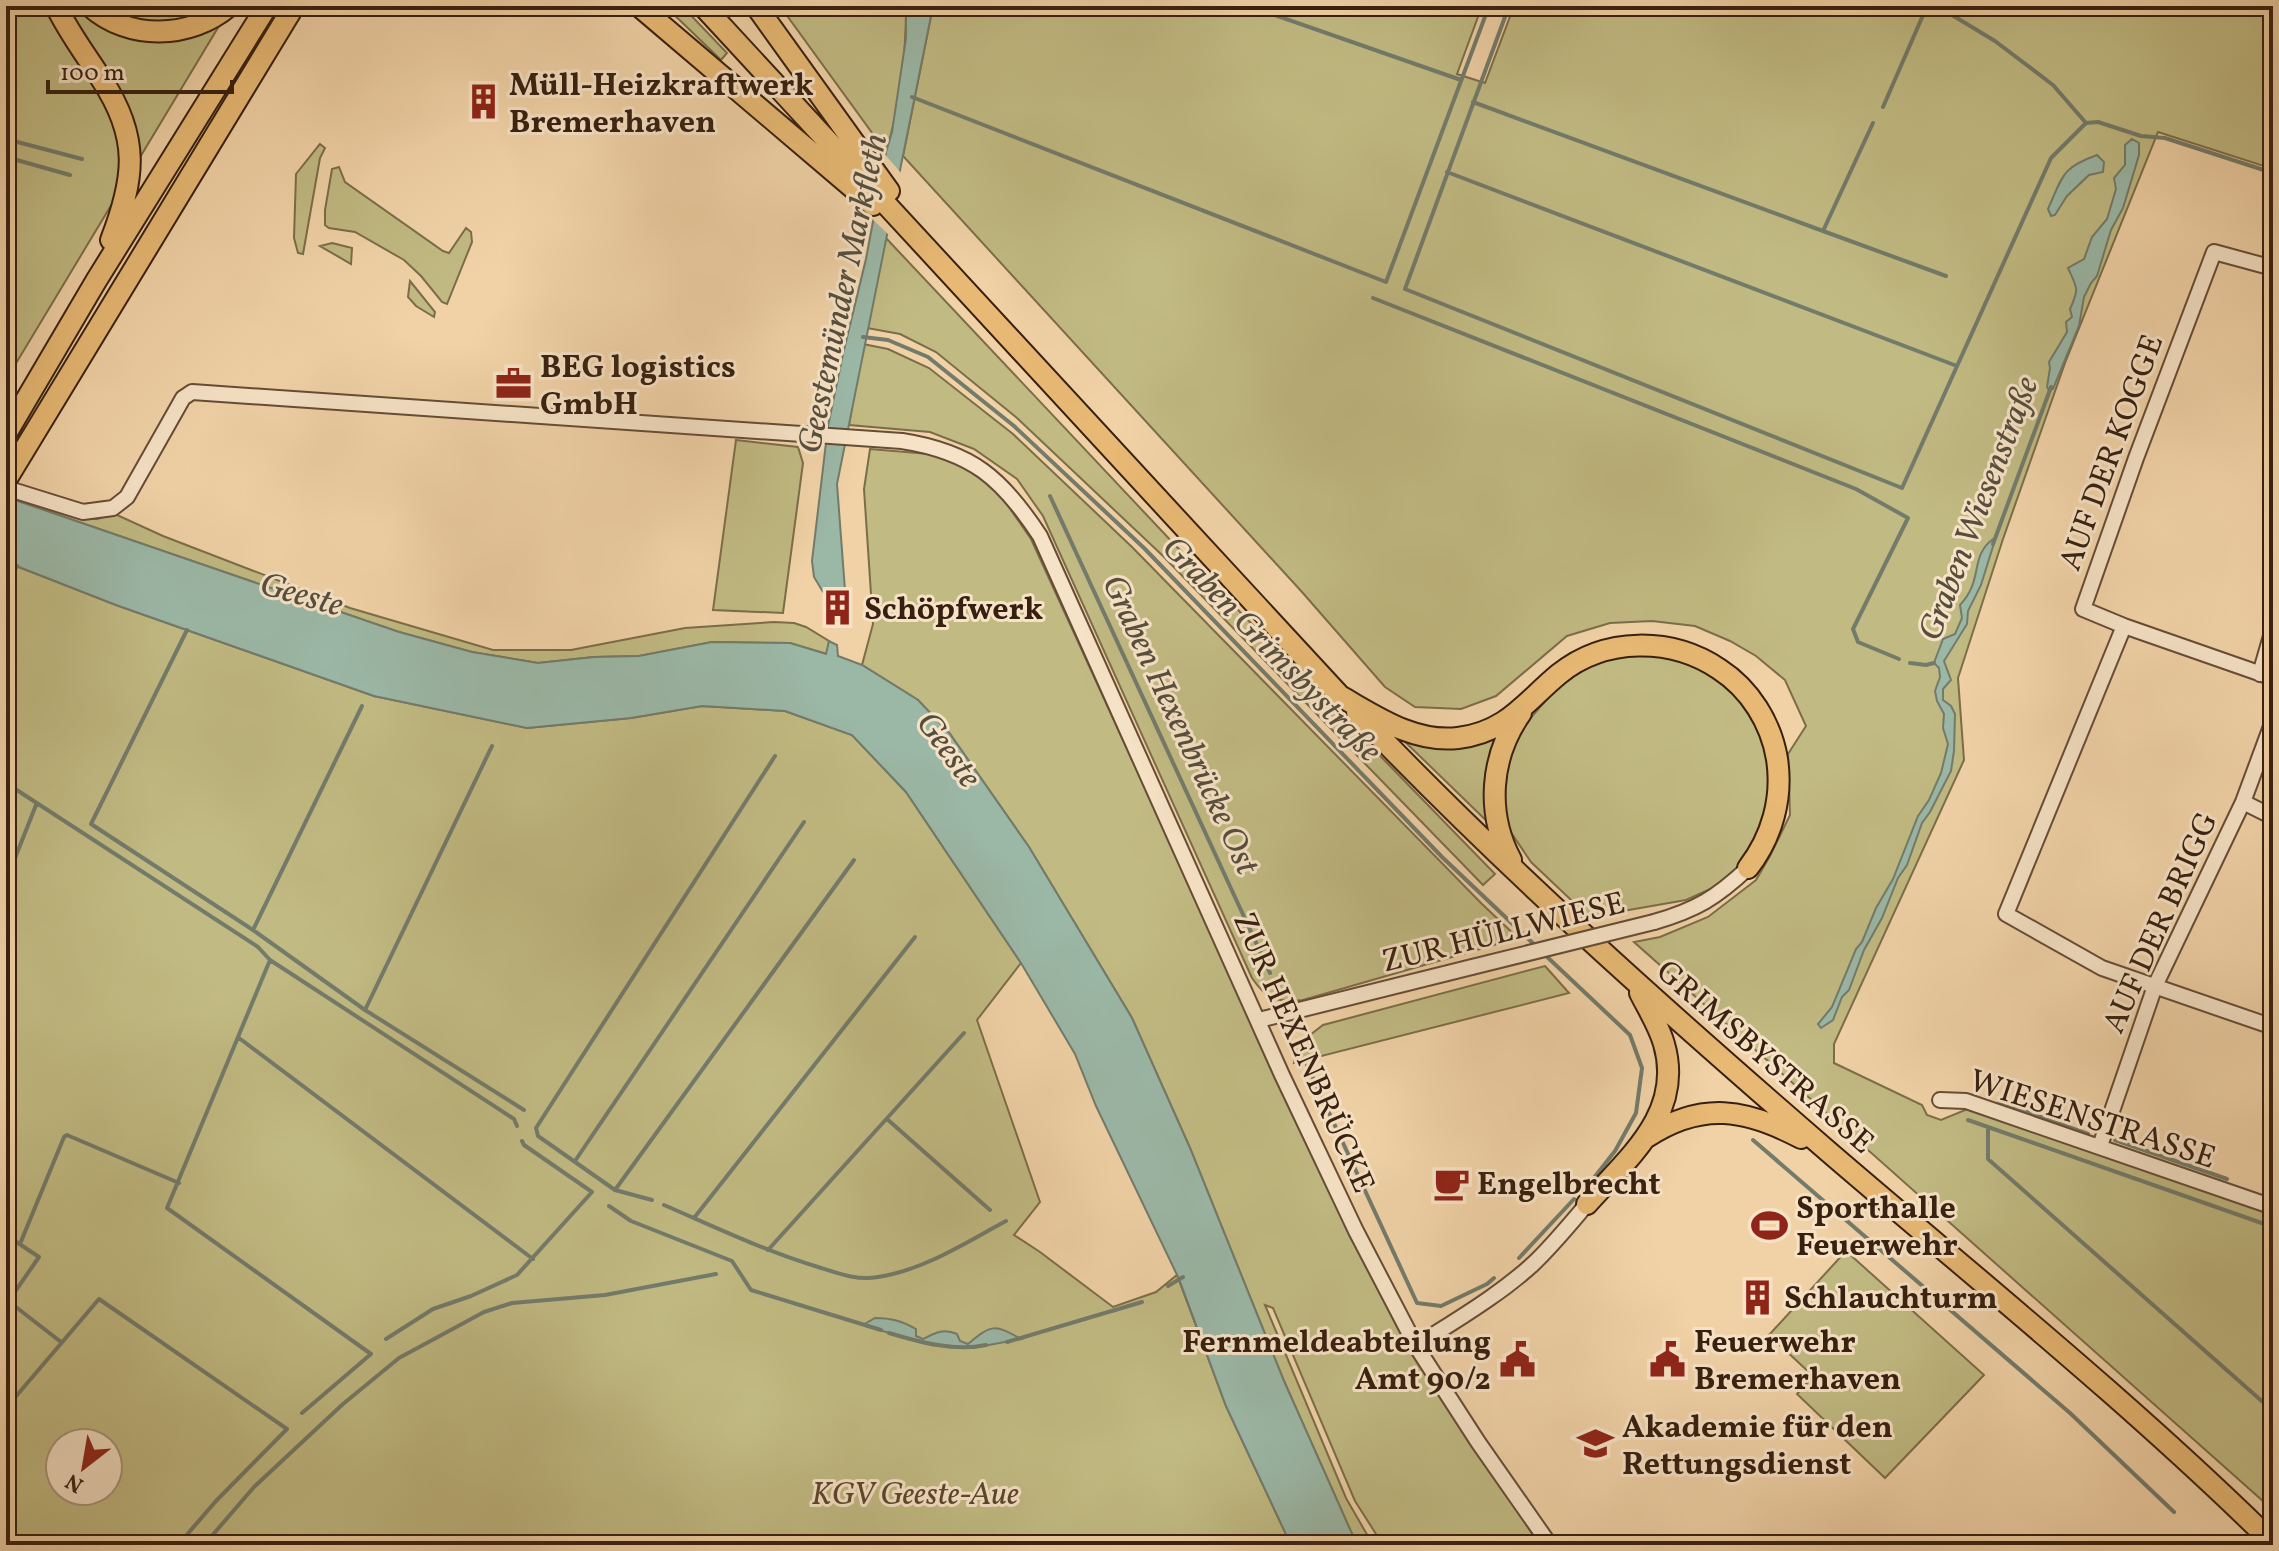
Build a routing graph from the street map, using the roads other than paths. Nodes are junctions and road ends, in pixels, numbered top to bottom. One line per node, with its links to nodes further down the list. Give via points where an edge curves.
1 (56, 6): 13 (highway, via 113,98 131,155 126,198)
2 (90, 6): 3 (highway, via 131,28 167,32 204,22)
3 (229, 6)
4 (267, 6): 13 (highway)
5 (294, 6): 10 (highway)
6 (307, 6): 10 (highway)
7 (639, 6): 11 (highway)
8 (703, 6): 11 (highway)
9 (756, 6): 11 (highway)
10 (230, 111): 15 (highway)
11 (867, 182): 20 (highway, GRIMSBYSTRASSE)
12 (2273, 268): 17 (street, AUF DER KOGGE, via 2214,252 2083,609)
13 (96, 281): 14 (highway)
14 (6, 434)
15 (10, 473)
16 (6, 488): 29 (street, ZUR HEXENBRÜCKE, via 83,512 113,508 127,497 183,398 192,392 815,434 928,445 957,454 1002,485 1040,536)
17 (2124, 626): 19 (street); 28 (street, via 2006,914 2102,968)
18 (2273, 629): 19 (street)
19 (2267, 676)
20 (1340, 696): 21 (highway, via 1399,729 1436,738 1475,735 1511,719); 26 (highway, GRIMSBYSTRASSE)
21 (1525, 706): 25 (highway, via 1572,665 1617,648 1681,651 1724,672 1761,714 1778,768 1774,816); 26 (highway, via 1505,741 1494,789 1501,839)
22 (2273, 721): 23 (street, AUF DER BRIGG)
23 (2243, 802): 24 (street); 28 (street, AUF DER BRIGG)
24 (2273, 817)
25 (1748, 868): 29 (street, ZUR HÜLLWIESE, bridge, via 1710,900 1654,922)
26 (1519, 874): 27 (highway, GRIMSBYSTRASSE)
27 (1632, 979): 32 (highway, via 1659,1029 1668,1060 1667,1092); 34 (highway, GRIMSBYSTRASSE)
28 (2155, 986): 30 (street); 33 (street, AUF DER BRIGG)
29 (1259, 1020): 37 (street, ZUR HEXENBRÜCKE, via 1356,1231)
30 (2273, 1027)
31 (1940, 1100): 33 (street, WIESENSTRASSE, via 1966,1101)
32 (1647, 1137): 34 (highway, via 1684,1118 1725,1112 1775,1125); 35 (highway)
33 (2100, 1146): 36 (street, WIESENSTRASSE)
34 (1831, 1153): 38 (highway, GRIMSBYSTRASSE, via 2113,1394)
35 (1587, 1204): 37 (street, via 1519,1276)
36 (2273, 1207)
37 (1416, 1346): 39 (street, ZUR HEXENBRÜCKE)
38 (2273, 1543)
39 (1550, 1545)

